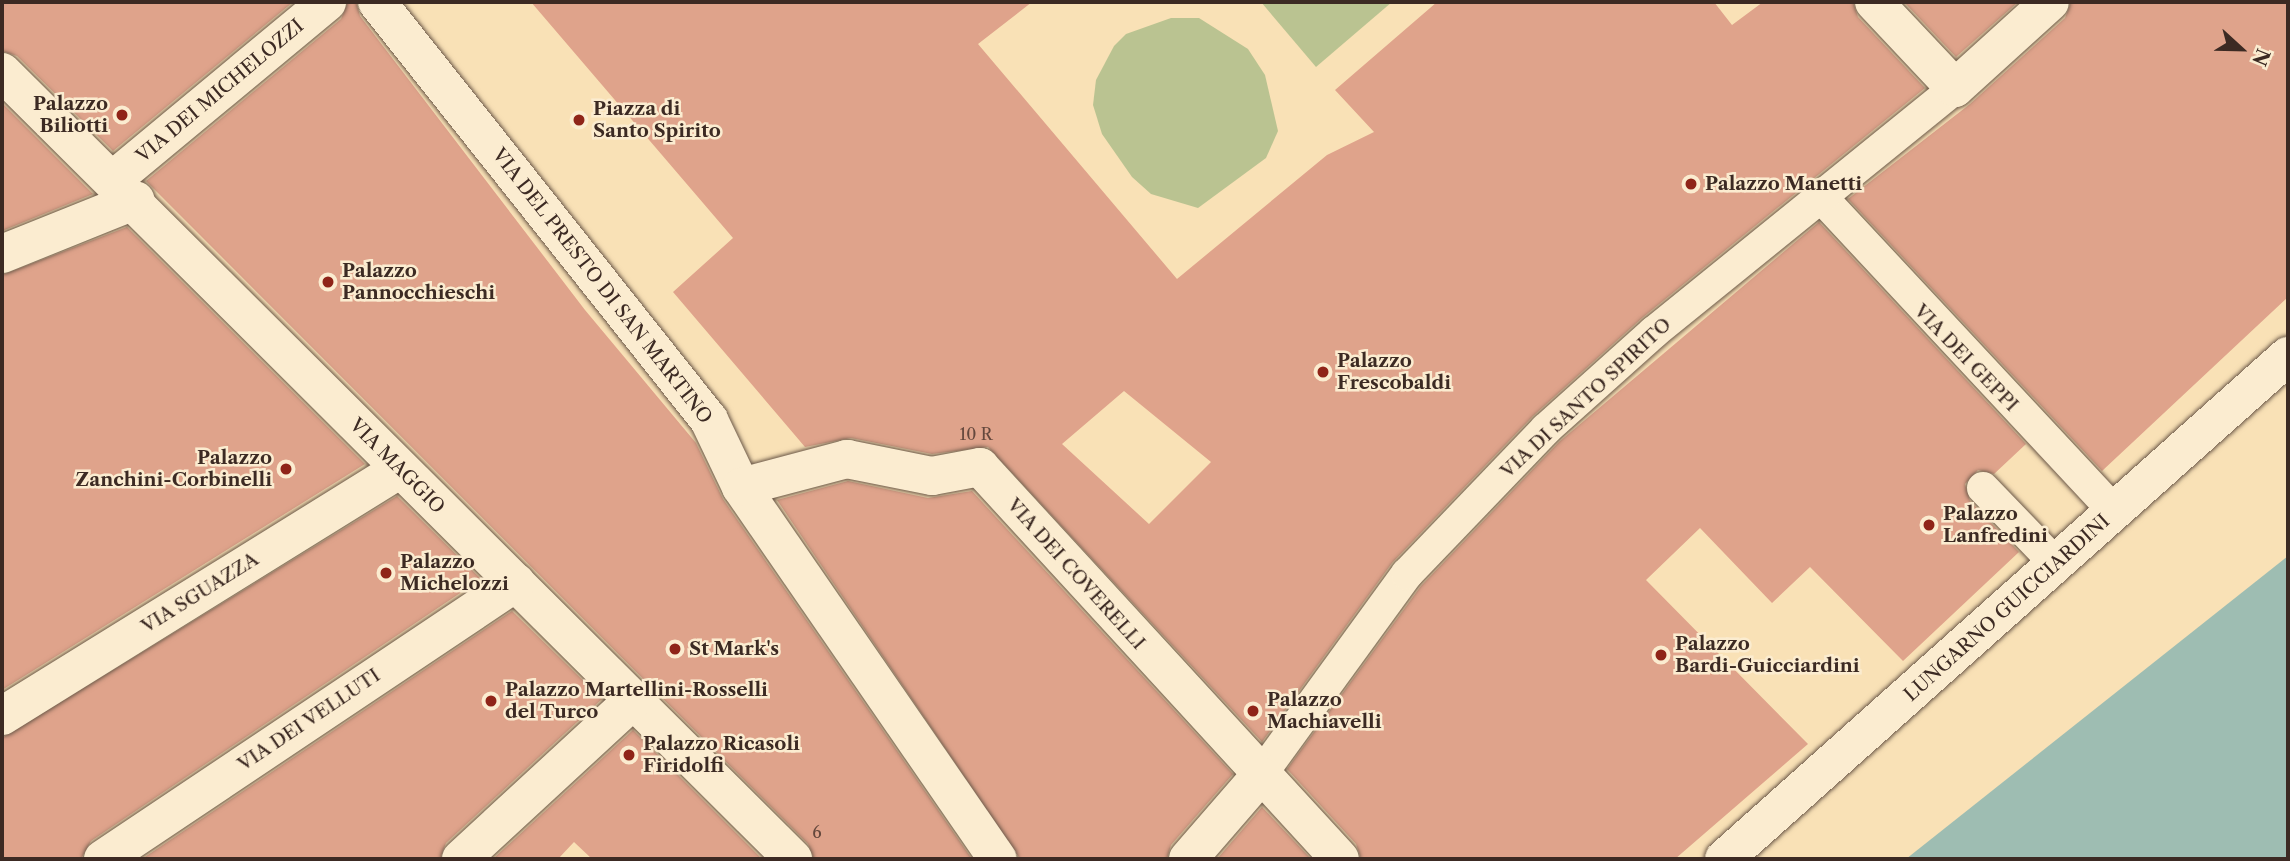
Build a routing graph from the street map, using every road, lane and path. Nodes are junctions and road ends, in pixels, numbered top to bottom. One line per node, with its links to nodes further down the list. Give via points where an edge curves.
1 (327, 2): 7 (street, VIA DEI MICHELOZZI)
2 (377, 2): 12 (street, VIA DEL PRESTO DI SAN MARTINO, via 709,420)
3 (1874, 2): 6 (street)
4 (2050, 2): 6 (street, VIA DI SANTO SPIRITO)
5 (2, 72): 7 (street, VIA MAGGIO)
6 (1955, 88): 8 (street, VIA DI SANTO SPIRITO)
7 (125, 189): 9 (street, VIA DEI MICHELOZZI); 11 (street, VIA MAGGIO)
8 (1823, 199): 14 (street, VIA DEI GEPPI); 19 (street, VIA DI SANTO SPIRITO, via 1654,332 1483,493 1407,574)
9 (2, 254)
10 (2288, 356): 14 (street, LUNGARNO GUICCIARDINI)
11 (398, 470): 16 (street, VIA MAGGIO); 18 (street, VIA SGUAZZA)
12 (741, 487): 19 (street, VIA DEI COVERELLI, via 847,459 932,476 981,467); 23 (street, VIA DEL PRESTO DI SAN MARTINO)
13 (1983, 488): 15 (street)
14 (2115, 512): 15 (street, LUNGARNO GUICCIARDINI)
15 (2057, 565): 26 (street, LUNGARNO GUICCIARDINI)
16 (516, 582): 17 (street, VIA MAGGIO); 20 (street, VIA DEI VELLUTI)
17 (632, 701): 21 (street); 22 (street, VIA MAGGIO)
18 (2, 716)
19 (1260, 776): 24 (street, VIA DI SANTO SPIRITO); 25 (street, VIA DEI COVERELLI)
20 (103, 859)
21 (461, 859)
22 (793, 859)
23 (998, 859)
24 (1188, 859)
25 (1340, 859)
26 (1724, 859)

